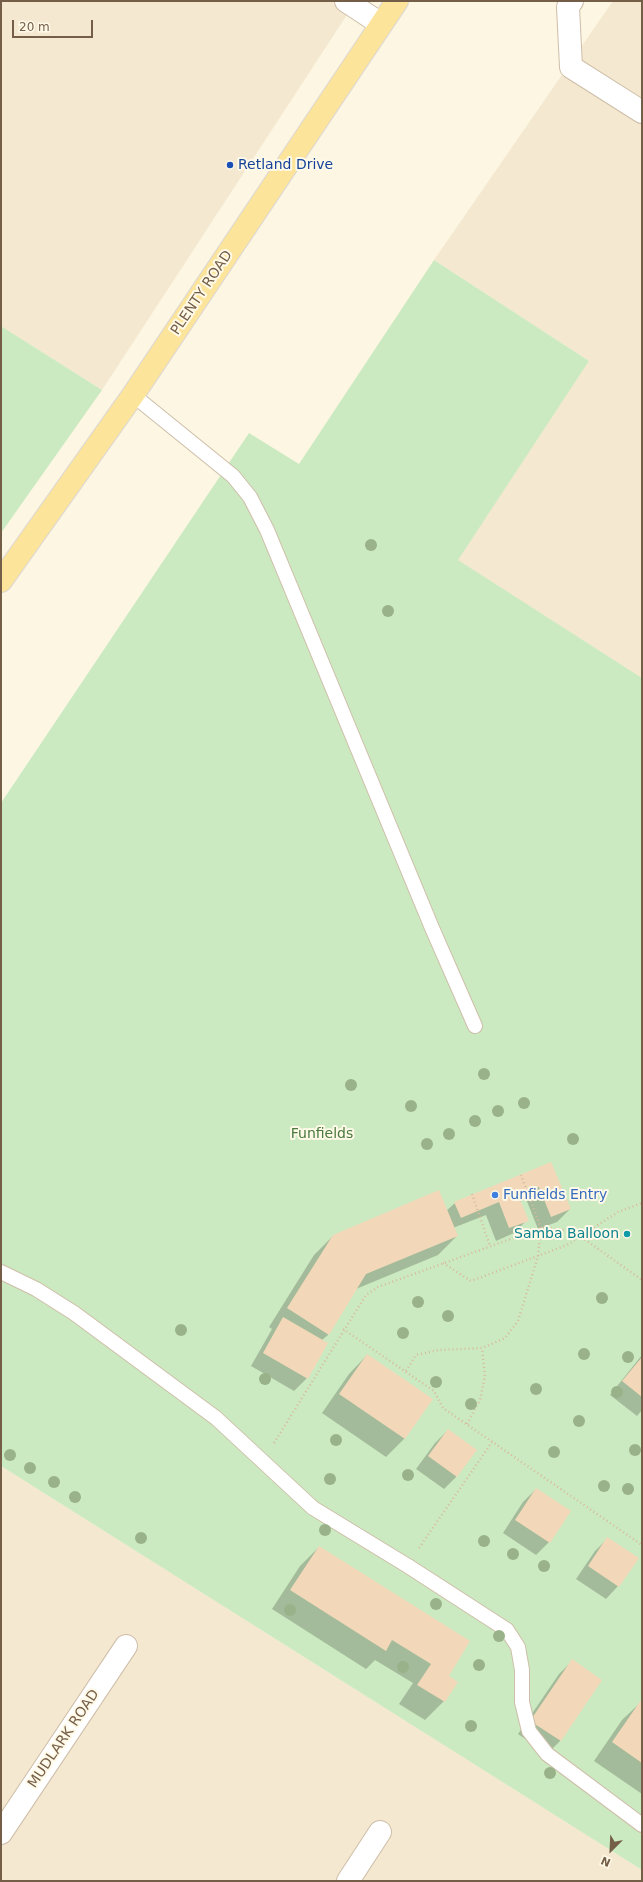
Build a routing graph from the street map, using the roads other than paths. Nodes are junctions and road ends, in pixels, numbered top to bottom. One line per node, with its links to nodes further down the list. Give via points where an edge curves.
1 (346, 1): 4 (street)
2 (397, 1): 4 (main road, PLENTY ROAD)
3 (572, 1): 5 (street, via 568,7 571,67)
4 (381, 24): 6 (main road, PLENTY ROAD)
5 (642, 112)
6 (133, 395): 7 (main road, PLENTY ROAD); 8 (lane, via 233,476 250,497 267,530)
7 (1, 582)
8 (475, 1026)
9 (1, 1272): 11 (lane, via 36,1289 92,1326 216,1418 313,1508 508,1630 518,1647 522,1670 522,1702 529,1731 547,1754)
10 (126, 1646): 13 (street, MUDLARK ROAD)
11 (642, 1825)
12 (380, 1832): 14 (street)
13 (1, 1833)
14 (348, 1881)

